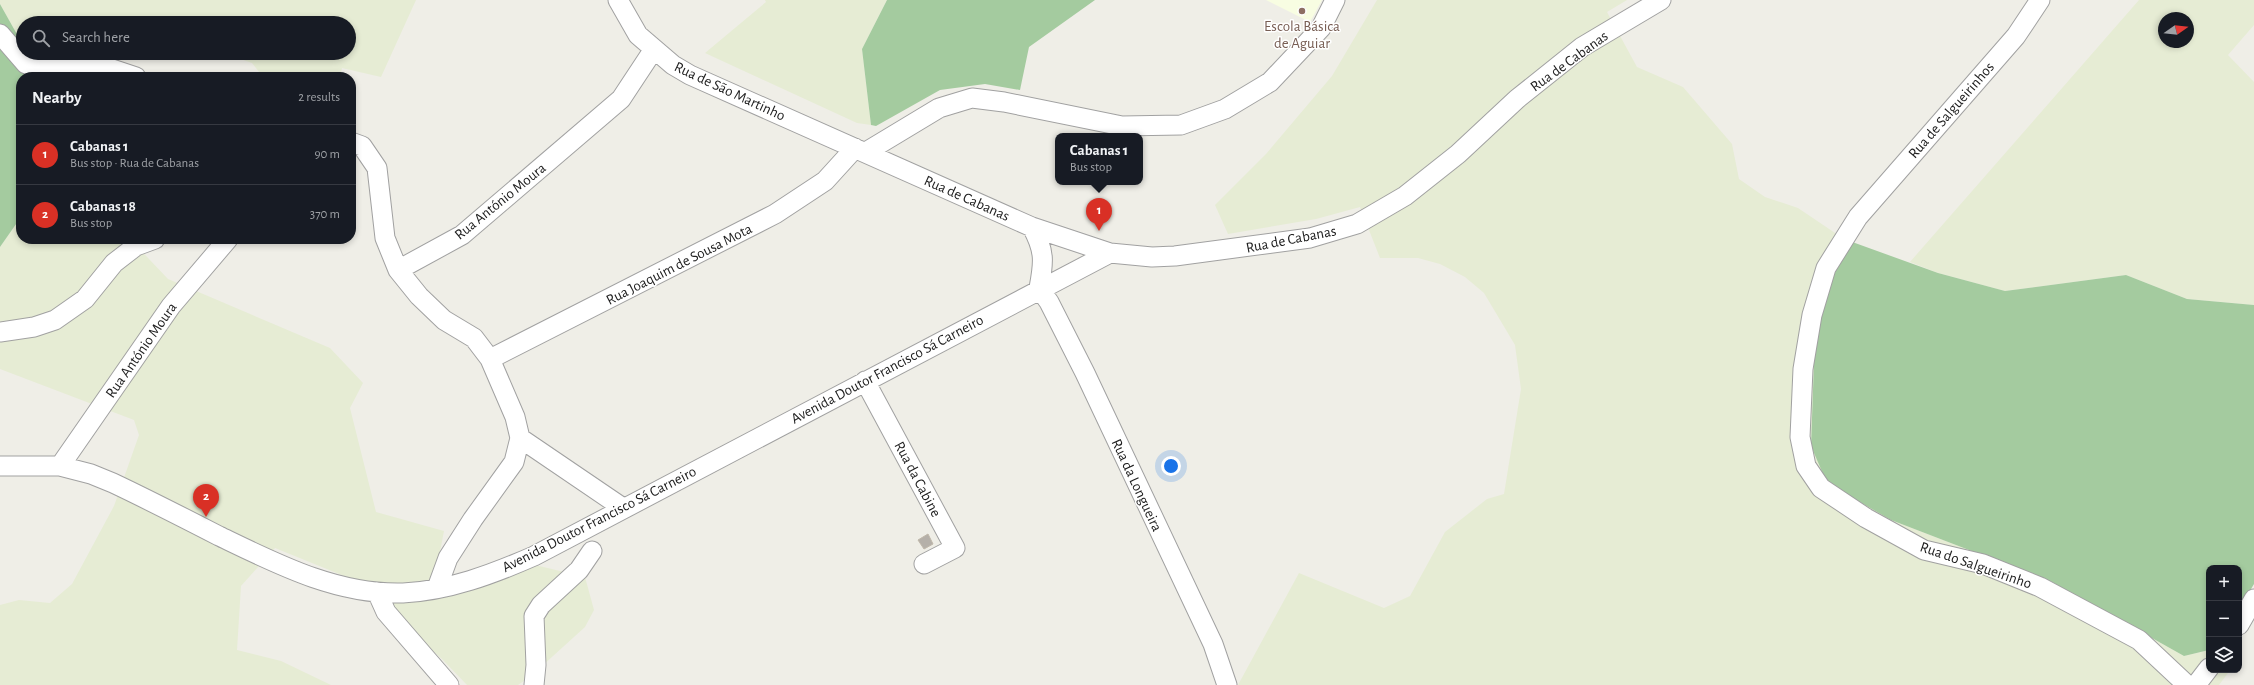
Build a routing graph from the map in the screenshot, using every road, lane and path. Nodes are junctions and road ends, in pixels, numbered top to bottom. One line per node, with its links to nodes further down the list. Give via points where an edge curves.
1 (618, 0): 6 (street, Rua de São Martinho, via 638,35)
2 (1335, 0): 11 (street, Rua Joaquim de Sousa Mota, via 1321,28 1270,82 1225,109 1181,125 1122,126 972,98 939,108)
3 (1661, 0): 16 (street, Rua de Cabanas, via 1582,47 1517,99 1458,154 1406,196 1357,224 1310,238 1235,249 1152,257)
4 (2040, 0): 12 (street, Rua de Salgueirinhos, via 2016,36)
5 (0, 34): 7 (street)
6 (654, 50): 11 (street, Rua de São Martinho, via 690,75); 17 (street, Rua António Moura, via 620,99 462,235)
7 (16, 52)
8 (23, 60): 9 (street, via 26,64 58,70 79,65 100,65)
9 (121, 72)
10 (356, 144): 17 (street, via 362,146 377,168 385,238)
11 (861, 150): 13 (street, Rua de Cabanas); 20 (street, Rua Joaquim de Sousa Mota, via 825,181 775,214)
12 (1858, 217): 36 (street, Rua do Salgueirinho, via 1826,268 1812,315 1803,368 1800,437 1806,466 1821,488 1866,518 1924,550 1982,564 2040,587 2139,640)
13 (1032, 227): 16 (street, Rua de Cabanas); 18 (street, via 1040,243 1044,262)
14 (141, 244): 19 (street, via 114,263 85,300 55,320 34,327)
15 (224, 244): 24 (street, Rua António Moura, via 171,306)
16 (1110, 253): 18 (street, Avenida Doutor Francisco Sá Carneiro)
17 (398, 270): 20 (street, via 419,296 444,320 474,338)
18 (1040, 288): 21 (street, Avenida Doutor Francisco Sá Carneiro); 35 (street, Rua da Longueira, via 1085,373 1213,644)
19 (0, 332)
20 (490, 359): 22 (street, via 515,417)
21 (865, 381): 25 (street, Avenida Doutor Francisco Sá Carneiro); 27 (street, Rua da Cabine, via 955,548)
22 (520, 438): 25 (street); 28 (street, via 514,462 448,558)
23 (0, 466): 24 (street, Avenida Doutor Francisco Sá Carneiro)
24 (60, 466): 29 (street, Avenida Doutor Francisco Sá Carneiro, via 113,483 256,554 312,578 344,587)
25 (623, 508): 28 (street, Avenida Doutor Francisco Sá Carneiro, via 508,567)
26 (592, 551): 34 (street, via 579,570 541,605 534,616)
27 (924, 564)
28 (436, 588): 29 (street, Avenida Doutor Francisco Sá Carneiro, via 404,593)
29 (377, 592): 33 (street, via 386,612)
30 (2254, 599): 31 (street)
31 (2242, 620)
32 (2206, 672): 37 (street)
33 (448, 685)
34 (534, 685)
35 (1227, 685)
36 (2187, 685)
37 (2196, 685)

